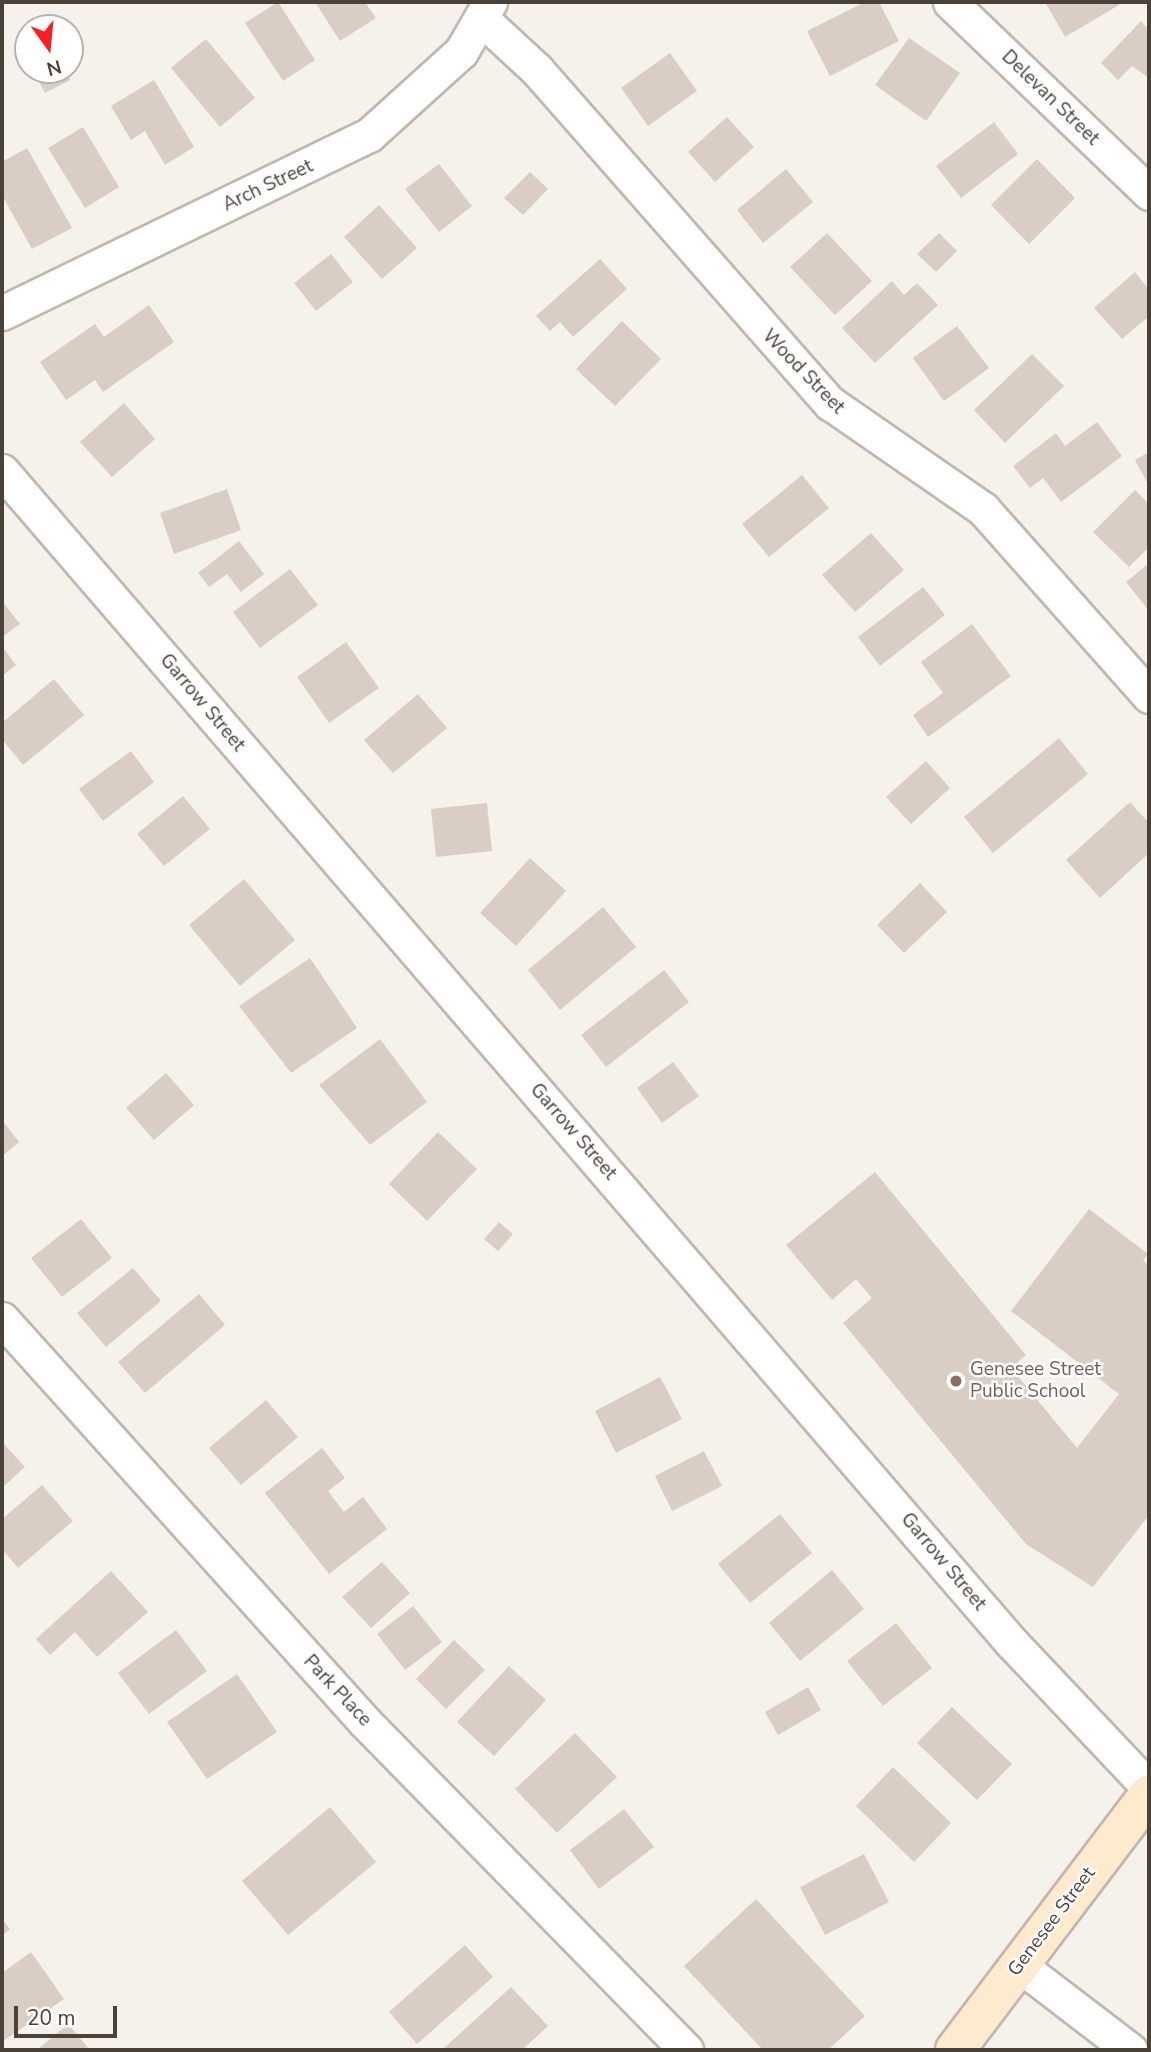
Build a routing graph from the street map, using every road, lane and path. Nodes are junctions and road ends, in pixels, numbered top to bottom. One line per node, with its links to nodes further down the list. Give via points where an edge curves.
1 (950, 2): 3 (street, Delevan Street)
2 (486, 10): 4 (street, Arch Street, via 461,52 369,135); 6 (street, Wood Street, via 830,403 983,509)
3 (1149, 193)
4 (2, 313)
5 (2, 471): 8 (street, Garrow Street, via 1012,1643)
6 (1149, 696)
7 (2, 1319): 11 (street, Park Place, via 336,1691)
8 (1149, 1788)
9 (1149, 1794): 10 (main road, Genesee Street)
10 (1019, 1965): 12 (main road, Genesee Street); 13 (street)
11 (686, 2050)
12 (955, 2050)
13 (1130, 2050)

